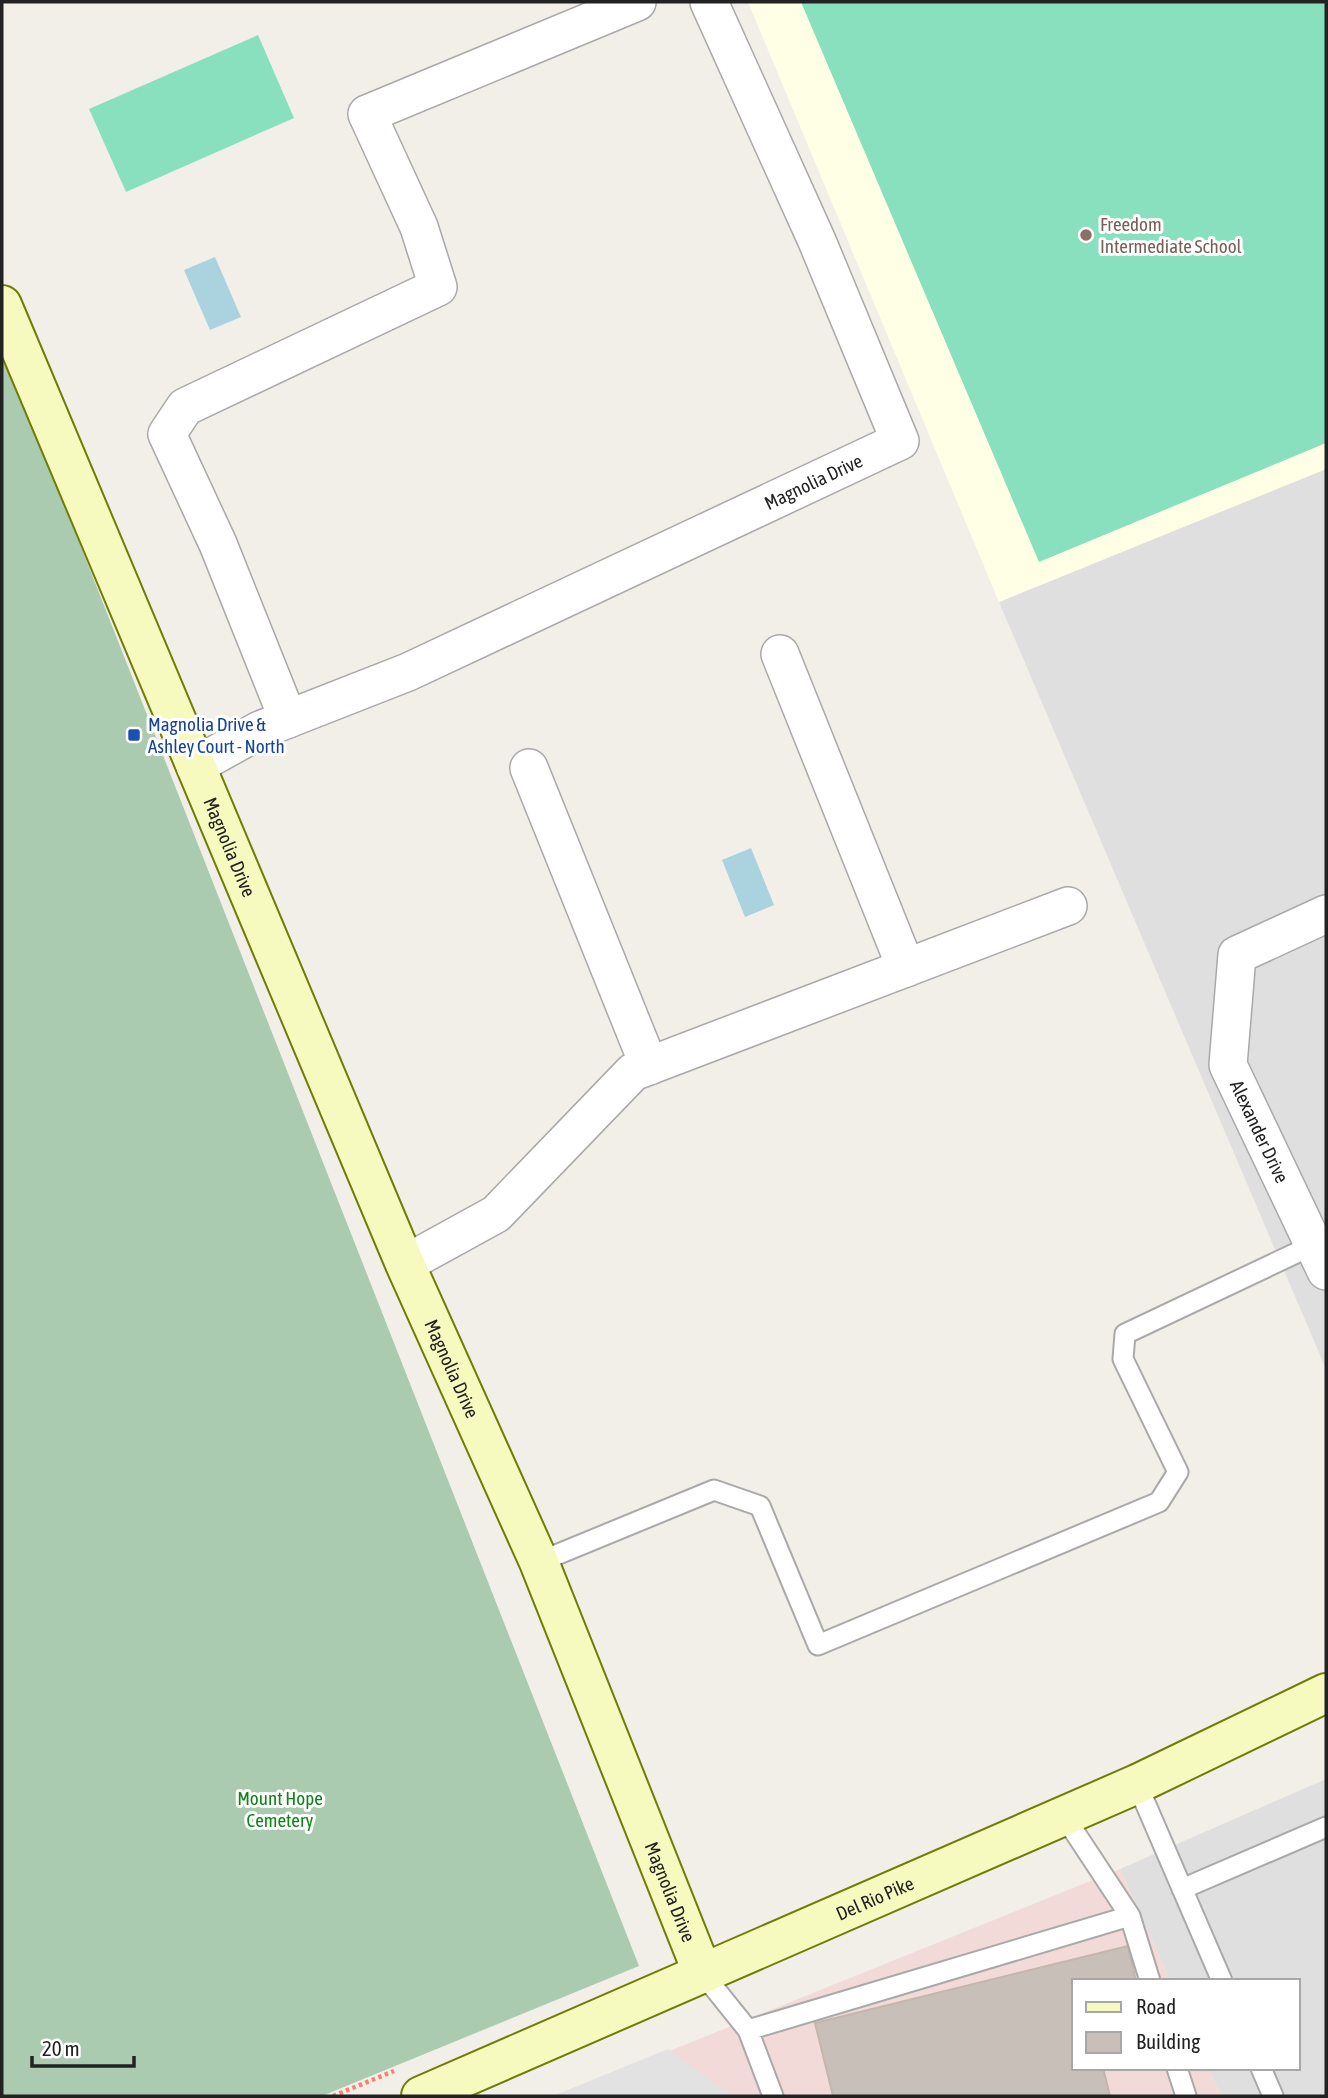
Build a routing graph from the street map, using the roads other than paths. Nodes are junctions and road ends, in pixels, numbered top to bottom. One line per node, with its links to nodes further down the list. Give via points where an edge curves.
1 (637, 2): 5 (street, via 367,114 419,227 438,287 185,407 167,434 218,544)
2 (709, 2): 5 (street, Magnolia Drive, via 817,241 900,441 408,672)
3 (2, 305): 6 (street, Magnolia Drive)
4 (780, 654): 10 (street)
5 (288, 719): 6 (street, Magnolia Drive)
6 (195, 766): 13 (street, Magnolia Drive)
7 (529, 768): 11 (street)
8 (1068, 906): 10 (street)
9 (1326, 914): 12 (street, Alexander Drive, via 1237,955 1228,1065)
10 (906, 968): 11 (street)
11 (649, 1066): 13 (street, via 633,1072 496,1214)
12 (1320, 1258): 14 (lane, via 1125,1334 1123,1359 1178,1472 1159,1502 818,1645 761,1506 714,1490)
13 (405, 1264): 14 (street, Magnolia Drive)
14 (538, 1562): 21 (street, Magnolia Drive)
15 (1326, 1693): 16 (street, Del Rio Pike)
16 (1137, 1784): 17 (street, Del Rio Pike); 19 (lane)
17 (1064, 1816): 20 (lane); 21 (street, Del Rio Pike)
18 (1326, 1827): 19 (lane)
19 (1182, 1889): 23 (lane)
20 (1130, 1916): 22 (lane); 24 (lane)
21 (704, 1974): 24 (lane); 27 (street, Del Rio Pike)
22 (1149, 1979)
23 (1221, 1979)
24 (748, 2030): 28 (lane)
25 (1178, 2070): 29 (lane)
26 (1262, 2070): 30 (lane)
27 (421, 2096)
28 (773, 2096)
29 (1186, 2096)
30 (1273, 2096)

